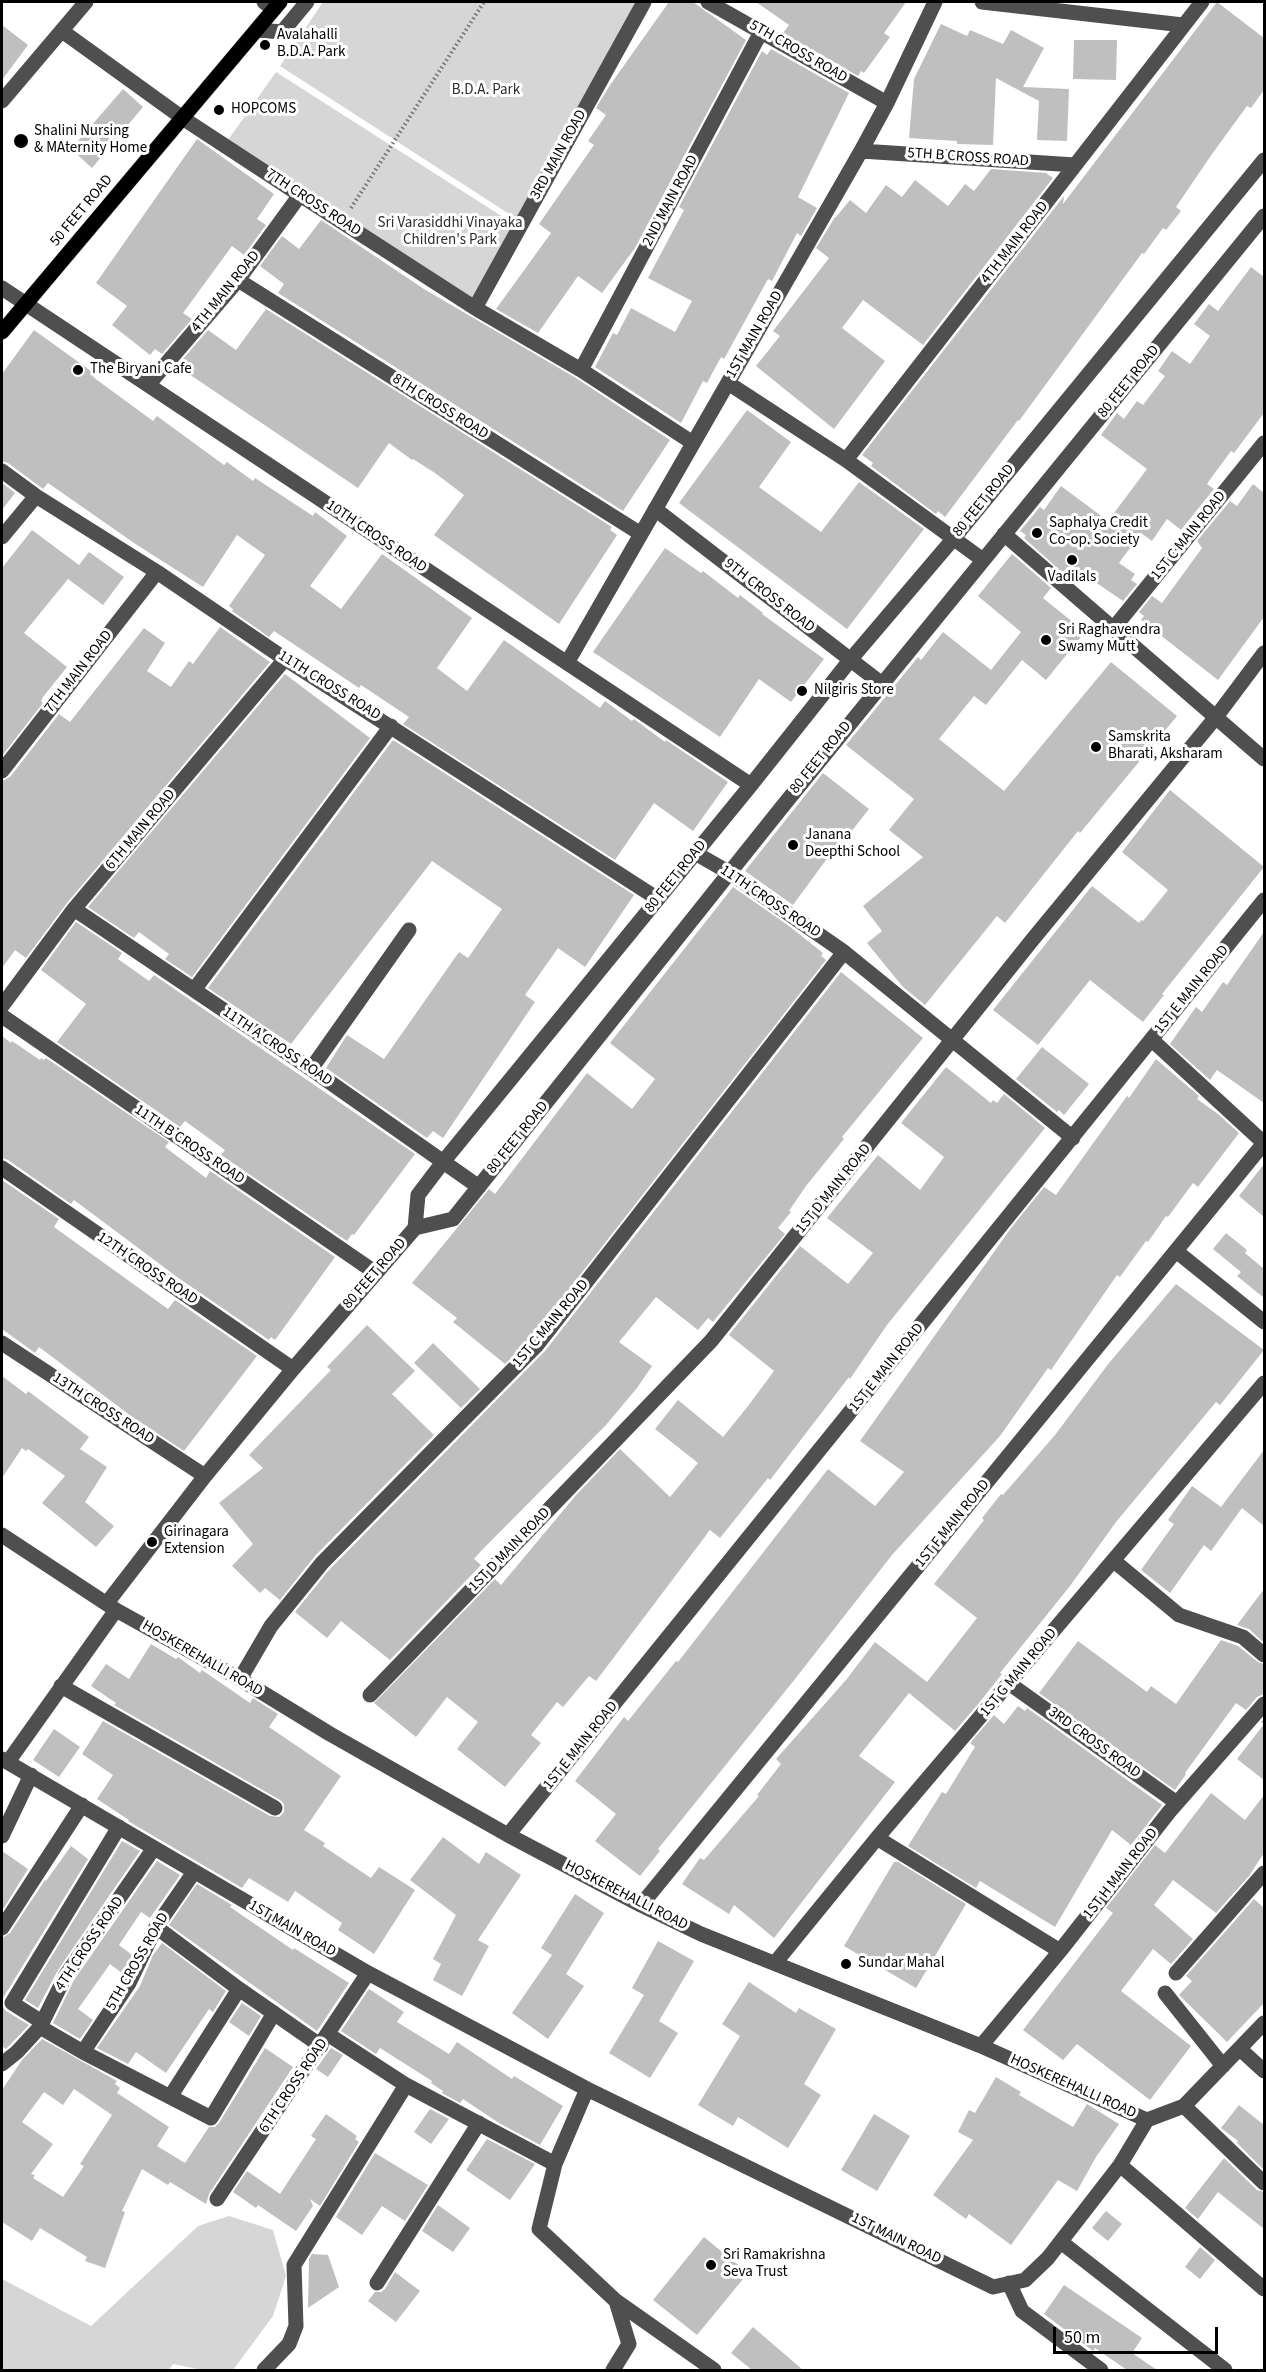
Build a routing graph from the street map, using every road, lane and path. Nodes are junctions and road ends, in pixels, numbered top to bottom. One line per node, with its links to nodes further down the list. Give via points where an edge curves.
1 (86, 2): 12 (street)
2 (307, 2): 11 (street, via 282,32)
3 (484, 2): 22 (path)
4 (644, 2): 26 (street, 3RD MAIN ROAD)
5 (708, 2): 13 (street, 5TH CROSS ROAD)
6 (934, 2): 15 (street, 1ST MAIN ROAD)
7 (982, 2): 10 (street)
8 (1202, 2): 10 (street, 4TH MAIN ROAD)
9 (273, 4): 11 (main road, 50 FEET ROAD)
10 (1184, 25): 19 (street, 4TH MAIN ROAD)
11 (257, 30): 16 (main road, 50 FEET ROAD)
12 (62, 31): 14 (street); 16 (street, 7TH CROSS ROAD)
13 (761, 32): 15 (street, 5TH CROSS ROAD); 28 (street, 2ND MAIN ROAD)
14 (2, 101)
15 (887, 103): 17 (street, 1ST MAIN ROAD)
16 (184, 118): 20 (street, 7TH CROSS ROAD); 25 (main road, 50 FEET ROAD)
17 (861, 152): 19 (street, 5TH B CROSS ROAD); 29 (street, 1ST MAIN ROAD)
18 (1264, 160): 40 (street, 80 FEET ROAD)
19 (1076, 165): 33 (street, 4TH MAIN ROAD)
20 (300, 195): 22 (street, 7TH CROSS ROAD); 23 (street, 4TH MAIN ROAD)
21 (1264, 216): 38 (street, 80 FEET ROAD)
22 (342, 222): 26 (street, 7TH CROSS ROAD)
23 (238, 280): 30 (street, 4TH MAIN ROAD); 37 (street, 8TH CROSS ROAD)
24 (2, 288): 25 (street, 10TH CROSS ROAD)
25 (26, 305): 27 (main road, 50 FEET ROAD); 30 (street, 10TH CROSS ROAD)
26 (475, 308): 28 (street, 7TH CROSS ROAD)
27 (2, 332)
28 (581, 370): 31 (street, 7TH CROSS ROAD)
29 (728, 383): 31 (street, 1ST MAIN ROAD); 33 (street)
30 (148, 385): 47 (street, 10TH CROSS ROAD)
31 (693, 443): 36 (street, 1ST MAIN ROAD)
32 (1264, 443): 43 (street, 1ST C MAIN ROAD)
33 (846, 460): 40 (street)
34 (2, 471): 35 (street, 11TH CROSS ROAD)
35 (36, 496): 39 (street); 42 (street, 11TH CROSS ROAD)
36 (655, 509): 37 (street, 1ST MAIN ROAD); 46 (street, 9TH CROSS ROAD)
37 (641, 534): 47 (street, 1ST MAIN ROAD)
38 (1004, 534): 41 (street, 80 FEET ROAD); 43 (street)
39 (2, 537)
40 (954, 538): 41 (street); 46 (street, 80 FEET ROAD)
41 (983, 560): 48 (street, 80 FEET ROAD)
42 (157, 572): 45 (street, 11TH CROSS ROAD); 52 (street, 7TH MAIN ROAD)
43 (1113, 628): 49 (street)
44 (1264, 653): 49 (street, 1ST D MAIN ROAD)
45 (285, 659): 50 (street, 11TH CROSS ROAD); 58 (street, 6TH MAIN ROAD)
46 (851, 659): 48 (street, 9TH CROSS ROAD); 53 (street, 80 FEET ROAD)
47 (567, 663): 53 (street, 10TH CROSS ROAD)
48 (882, 684): 55 (street, 80 FEET ROAD)
49 (1216, 717): 51 (street); 64 (street, 1ST D MAIN ROAD)
50 (391, 726): 56 (street, 11TH CROSS ROAD); 61 (street)
51 (1264, 759)
52 (2, 771)
53 (751, 785): 54 (street, 80 FEET ROAD)
54 (696, 853): 55 (street, 11TH CROSS ROAD); 56 (street, 80 FEET ROAD)
55 (730, 873): 60 (street, 11TH CROSS ROAD); 71 (street, 80 FEET ROAD)
56 (658, 899): 69 (street, 80 FEET ROAD)
57 (1264, 900): 65 (street, 1ST E MAIN ROAD)
58 (74, 909): 61 (street, 11TH A CROSS ROAD); 62 (street, 6TH MAIN ROAD)
59 (409, 930): 66 (street)
60 (844, 952): 64 (street, 11TH CROSS ROAD); 84 (street, 1ST C MAIN ROAD, via 537,1346 322,1563 271,1626)
61 (194, 990): 66 (street, 11TH A CROSS ROAD)
62 (2, 1005)
63 (2, 1016): 74 (street, 11TH B CROSS ROAD)
64 (953, 1039): 67 (street, 11TH CROSS ROAD); 87 (street, 1ST D MAIN ROAD, via 711,1341)
65 (1152, 1040): 67 (street, 1ST E MAIN ROAD); 68 (street)
66 (311, 1069): 69 (street, 11TH A CROSS ROAD)
67 (1073, 1138): 95 (street, 1ST E MAIN ROAD)
68 (1264, 1143): 73 (street, 1ST F MAIN ROAD)
69 (443, 1162): 71 (street, 11TH A CROSS ROAD); 72 (street, 80 FEET ROAD, via 418,1195)
70 (2, 1168): 77 (street, 12TH CROSS ROAD)
71 (479, 1187): 72 (street, 80 FEET ROAD, via 453,1218)
72 (416, 1228): 74 (street, 80 FEET ROAD)
73 (1176, 1251): 75 (street); 101 (street, 1ST F MAIN ROAD)
74 (376, 1273): 77 (street, 80 FEET ROAD)
75 (1264, 1322)
76 (2, 1343): 79 (street, 13TH CROSS ROAD)
77 (293, 1369): 79 (street, 80 FEET ROAD)
78 (1264, 1383): 81 (street, 1ST G MAIN ROAD)
79 (205, 1476): 82 (street, 80 FEET ROAD)
80 (2, 1535): 82 (street, HOSKEREHALLI ROAD)
81 (1114, 1561): 83 (street, via 1179,1614 1243,1637); 85 (street, 1ST G MAIN ROAD)
82 (111, 1606): 84 (street, HOSKEREHALLI ROAD); 86 (street, 80 FEET ROAD)
83 (1264, 1655)
84 (240, 1679): 95 (street, HOSKEREHALLI ROAD)
85 (1010, 1684): 91 (street, 3RD CROSS ROAD); 97 (street, 1ST G MAIN ROAD)
86 (61, 1686): 89 (street, 80 FEET ROAD); 93 (street)
87 (370, 1695)
88 (1264, 1704): 91 (street, 1ST H MAIN ROAD)
89 (5, 1760): 90 (street, 1ST MAIN ROAD)
90 (31, 1776): 92 (street, 1ST MAIN ROAD); 96 (street)
91 (1177, 1803): 104 (street, 1ST H MAIN ROAD)
92 (82, 1805): 94 (street, 1ST MAIN ROAD); 102 (street)
93 (275, 1808)
94 (119, 1827): 98 (street, 1ST MAIN ROAD); 112 (street, via 12,2003)
95 (508, 1835): 101 (street, HOSKEREHALLI ROAD)
96 (2, 1836)
97 (877, 1838): 104 (street); 105 (street, 1ST G MAIN ROAD)
98 (154, 1848): 99 (street, 1ST MAIN ROAD); 112 (street, 4TH CROSS ROAD, via 66,1975)
99 (194, 1872): 103 (street, 5TH CROSS ROAD); 106 (street, 1ST MAIN ROAD)
100 (1264, 1873): 107 (street)
101 (640, 1905): 105 (street, HOSKEREHALLI ROAD)
102 (2, 1928)
103 (156, 1928): 108 (street); 116 (street, 5TH CROSS ROAD, via 129,1983)
104 (1060, 1951): 114 (street, 1ST H MAIN ROAD)
105 (775, 1963): 114 (street, HOSKEREHALLI ROAD)
106 (368, 1973): 113 (street, 6TH CROSS ROAD); 121 (street, 1ST MAIN ROAD)
107 (1176, 1973)
108 (239, 1989): 110 (street); 122 (street)
109 (1165, 1993): 118 (street)
110 (274, 2013): 113 (street); 122 (street, via 211,2118)
111 (1264, 2023): 115 (street, HOSKEREHALLI ROAD)
112 (41, 2024): 116 (street); 117 (street, 4TH CROSS ROAD)
113 (325, 2040): 120 (street); 129 (street, 6TH CROSS ROAD)
114 (981, 2046): 124 (street, HOSKEREHALLI ROAD)
115 (1240, 2049): 118 (street, HOSKEREHALLI ROAD); 119 (street)
116 (83, 2052): 122 (street)
117 (2, 2064)
118 (1223, 2066): 123 (street, HOSKEREHALLI ROAD)
119 (1264, 2071)
120 (406, 2085): 125 (street); 135 (street, via 294,2265 296,2326 289,2344)
121 (587, 2089): 126 (street); 132 (street, 1ST MAIN ROAD, via 993,2287)
122 (170, 2097)
123 (1184, 2106): 124 (street, HOSKEREHALLI ROAD); 128 (street)
124 (1148, 2120): 127 (street)
125 (479, 2123): 126 (street); 131 (street)
126 (555, 2164): 134 (street, via 539,2229)
127 (1120, 2165): 130 (street); 133 (street)
128 (1264, 2183)
129 (218, 2199)
130 (1061, 2242): 132 (street, via 1025,2280); 139 (street)
131 (377, 2283)
132 (1009, 2283): 138 (street, via 1022,2311)
133 (1264, 2289)
134 (616, 2301): 136 (street, via 629,2344); 137 (street)
135 (264, 2370)
136 (613, 2370)
137 (714, 2370)
138 (1101, 2370)
139 (1225, 2370)

